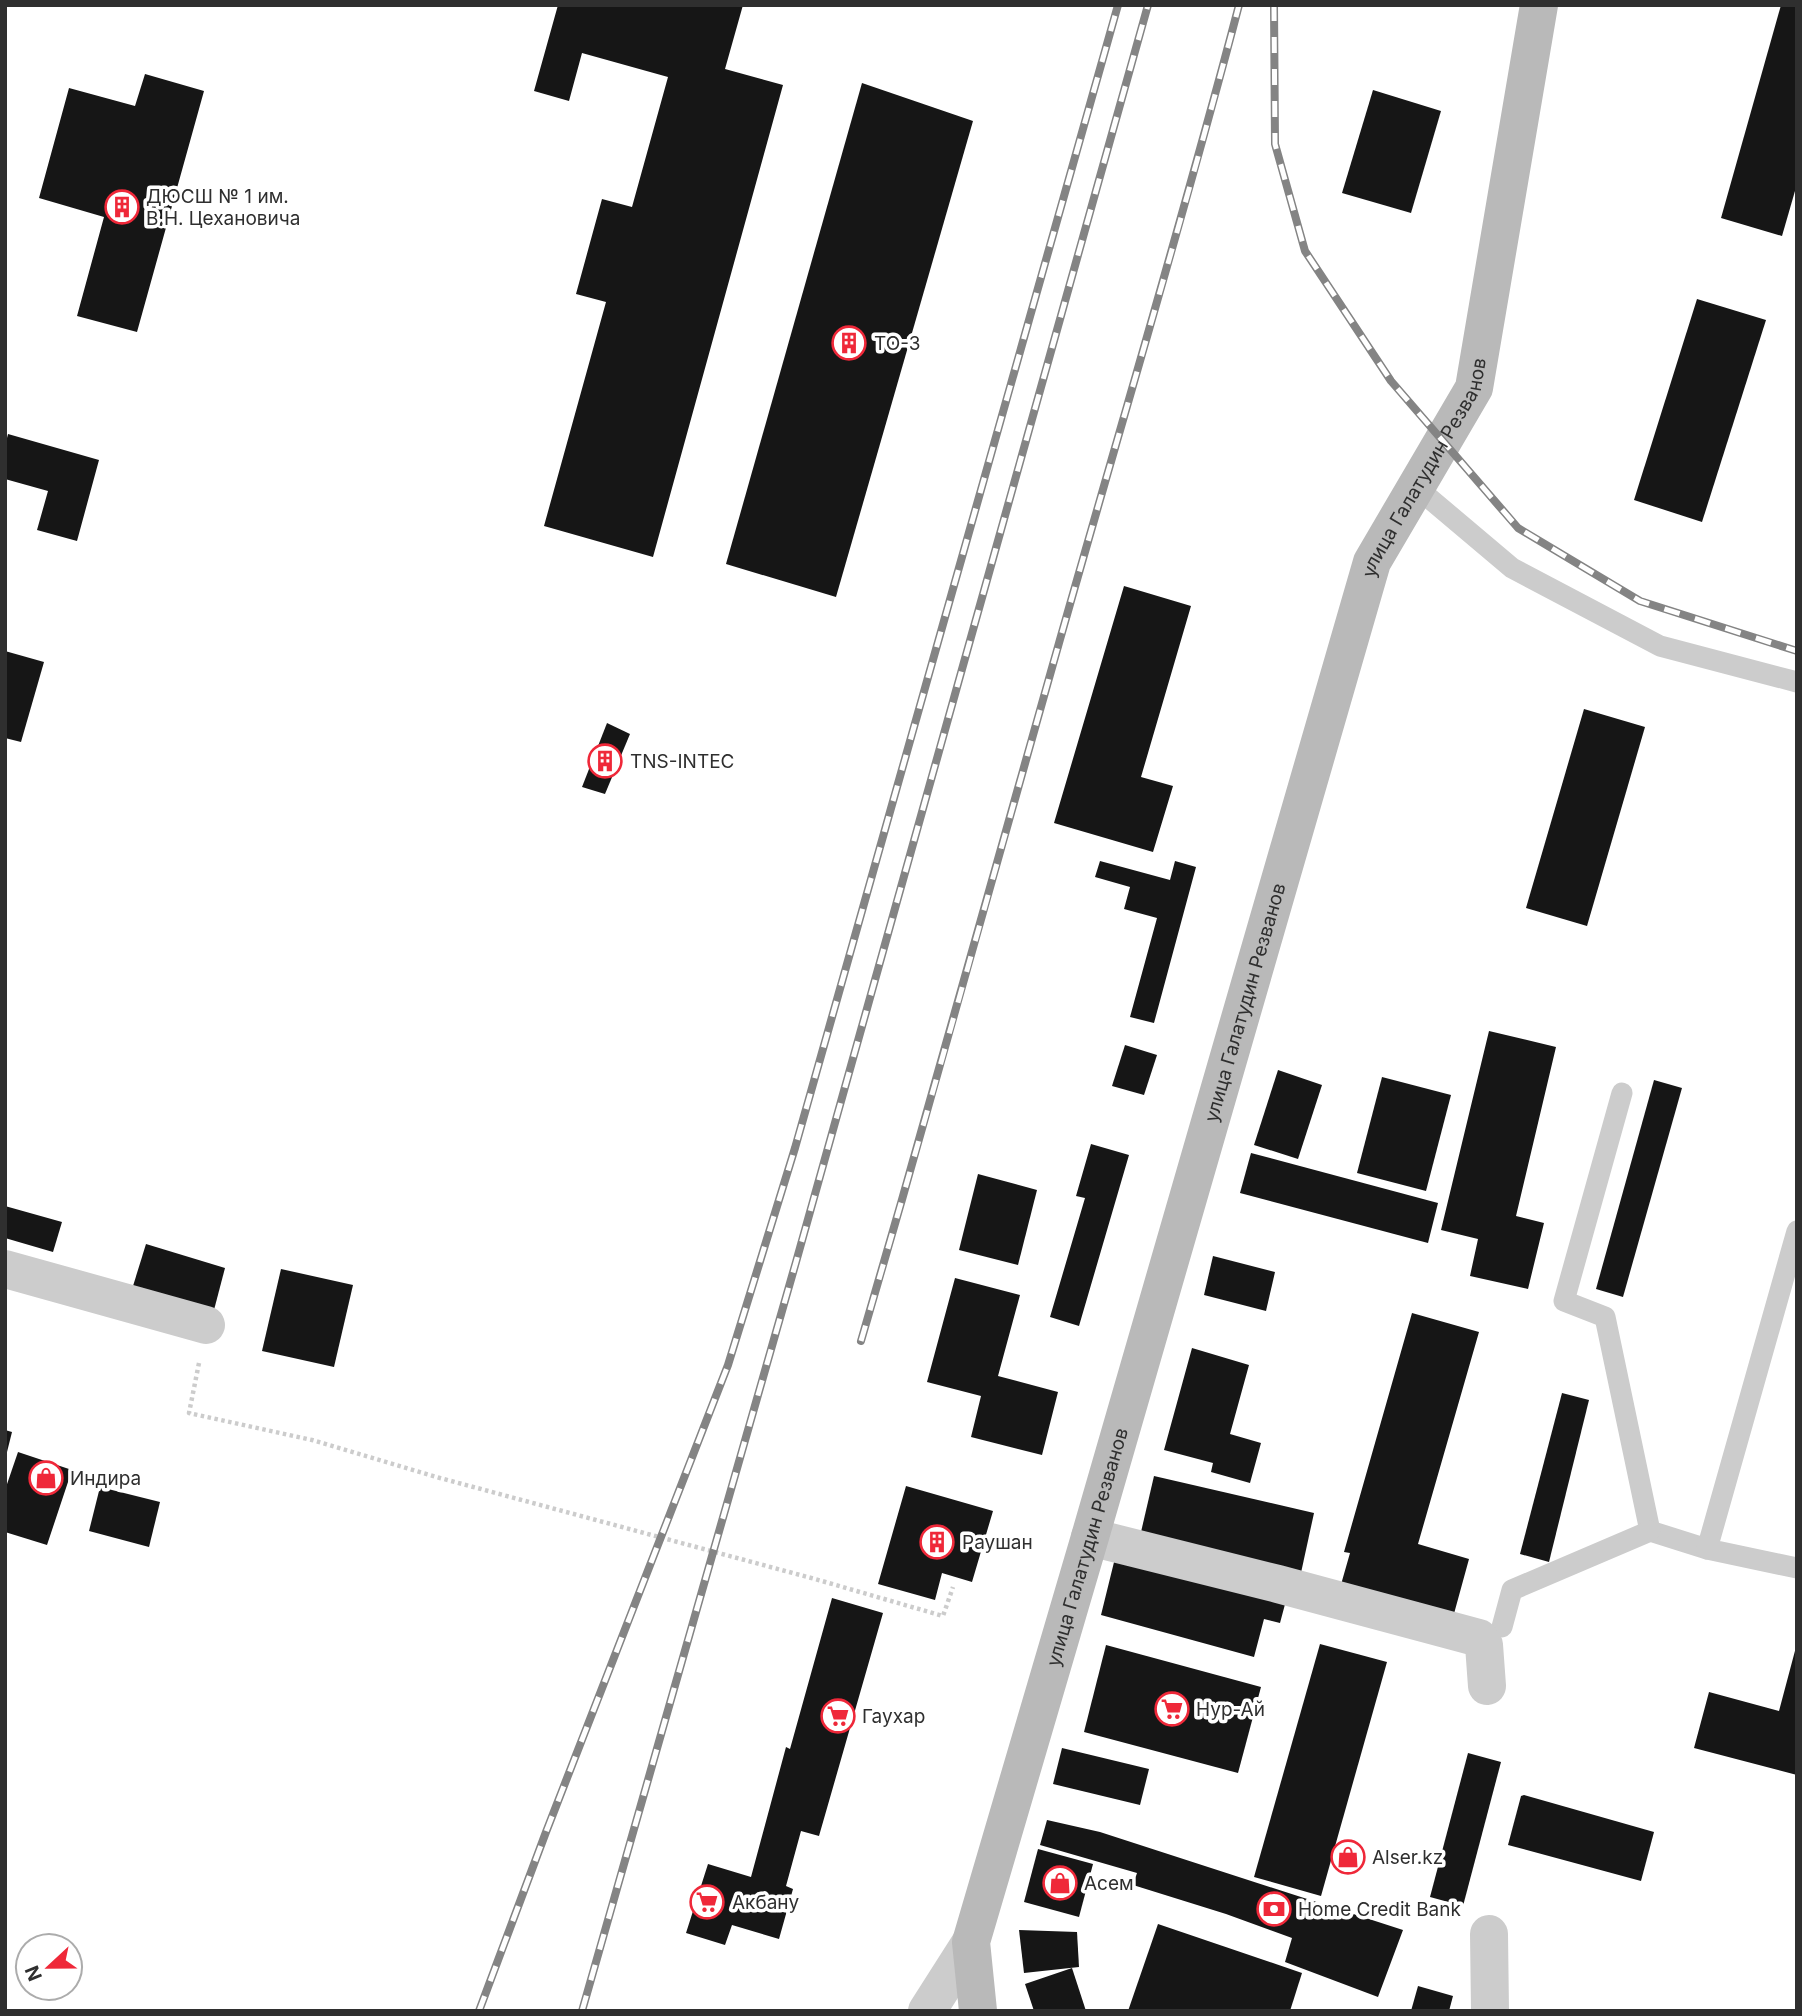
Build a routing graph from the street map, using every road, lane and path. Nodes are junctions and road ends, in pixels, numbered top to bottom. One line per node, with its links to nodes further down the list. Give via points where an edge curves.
1 (1539, 5): 2 (street, улица Галатудин Резванов, via 1474,388)
2 (1416, 487): 3 (lane, via 1512,568 1660,646); 9 (street, улица Галатудин Резванов, via 1372,562)
3 (1797, 682)
4 (1622, 1093): 8 (lane, via 1564,1301 1605,1317)
5 (1797, 1231): 10 (lane)
6 (5, 1269): 7 (street)
7 (206, 1325): 12 (path, via 189,1413 312,1440 943,1616)
8 (1650, 1531): 10 (lane); 13 (lane, via 1512,1590)
9 (1090, 1537): 14 (street, via 1479,1638 1484,1646); 16 (street, улица Галатудин Резванов)
10 (1707, 1549): 11 (lane)
11 (1797, 1568)
12 (953, 1587)
13 (1502, 1627)
14 (1487, 1686)
15 (1489, 1934): 19 (street)
16 (971, 1942): 17 (street); 18 (street, улица Галатудин Резванов)
17 (927, 2011)
18 (978, 2011)
19 (1490, 2011)

